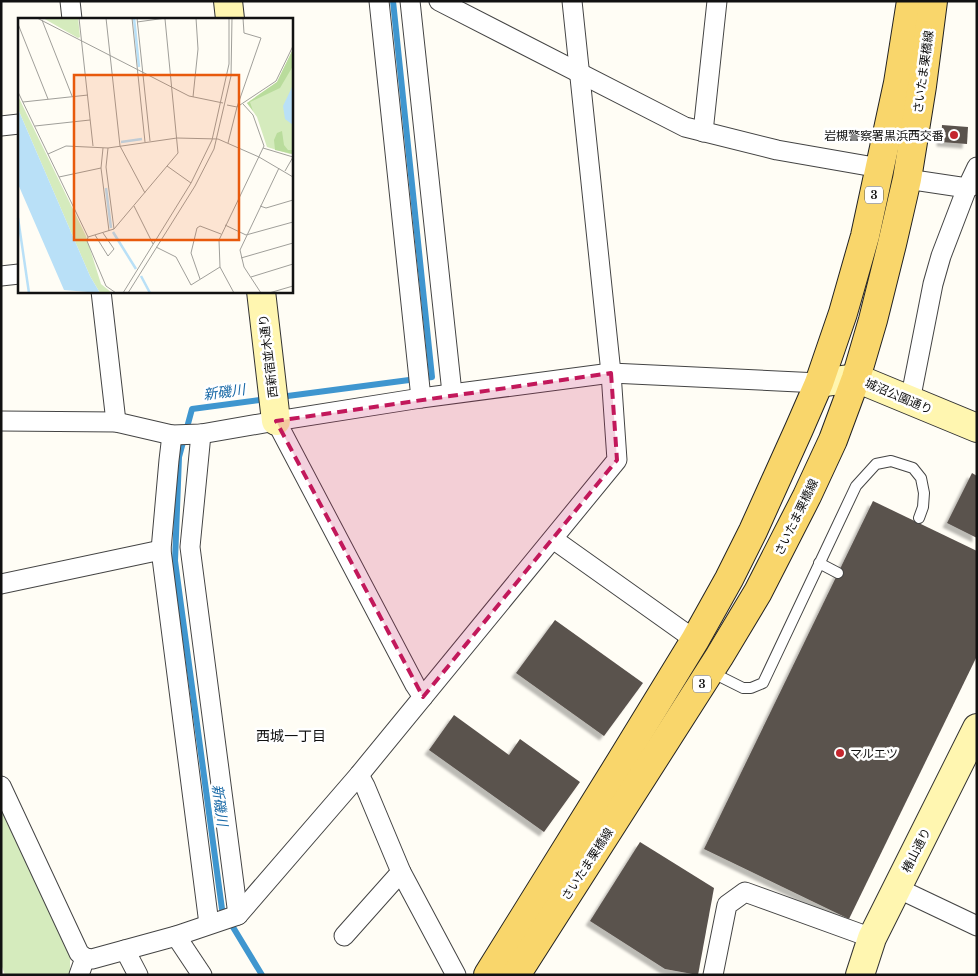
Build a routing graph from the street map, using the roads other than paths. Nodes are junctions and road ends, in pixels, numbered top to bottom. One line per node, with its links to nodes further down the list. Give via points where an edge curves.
1 (70, 1): 10 (street)
2 (228, 1): 11 (street)
3 (379, 1): 28 (street)
4 (410, 1): 27 (street)
5 (439, 1): 12 (street)
6 (572, 1): 12 (street)
7 (717, 1): 15 (street)
8 (911, 1): 17 (main road, さいたま栗橋線 / 3)
9 (933, 1): 18 (main road, さいたま栗橋線 / 3)
10 (72, 18)
11 (230, 18)
12 (579, 73): 15 (street, via 685,127); 24 (street)
13 (18, 124): 14 (street)
14 (1, 126)
15 (703, 132): 17 (street, via 777,150)
16 (977, 167): 19 (street)
17 (880, 168): 26 (main road, さいたま栗橋線 / 3, via 846,303)
18 (907, 180): 19 (street); 25 (main road, さいたま栗橋線 / 3, via 876,311)
19 (972, 186): 29 (street, via 941,256)
20 (18, 274): 21 (street)
21 (1, 276)
22 (101, 292): 32 (street)
23 (261, 292): 30 (street, 西新宿並木通り)
24 (611, 373): 26 (street); 27 (street); 37 (street, via 617,460)
25 (856, 378): 26 (street, 城沼公園通り); 29 (street, 城沼公園通り); 43 (main road, さいたま栗橋線 / 3, via 833,440 782,547)
26 (819, 383): 42 (main road, さいたま栗橋線 / 3, via 753,531)
27 (452, 394): 28 (street)
28 (421, 398): 30 (street)
29 (910, 401): 33 (street, 城沼公園通り)
30 (275, 417): 34 (street); 44 (street)
31 (1, 421): 32 (street)
32 (116, 422): 35 (street)
33 (977, 428)
34 (201, 434): 35 (street); 50 (street, via 190,547)
35 (172, 435): 38 (street)
36 (918, 518): 39 (lane, via 923,507 921,478 913,468 891,461 876,464 856,486)
37 (553, 538): 42 (street); 44 (street)
38 (161, 550): 41 (street); 51 (street)
39 (819, 563): 40 (lane); 43 (lane, via 763,683 743,688)
40 (838, 573)
41 (1, 584)
42 (695, 640): 61 (main road, さいたま栗橋線 / 3)
43 (710, 672): 62 (main road, さいたま栗橋線 / 3)
44 (423, 697): 46 (street)
45 (977, 728): 49 (street, 椿山通り)
46 (359, 775): 48 (street); 50 (street)
47 (1, 786): 57 (street, via 80,953)
48 (401, 872): 54 (street); 60 (street)
49 (897, 888): 52 (street); 55 (street, 椿山通り)
50 (238, 915): 51 (street)
51 (209, 924): 53 (street)
52 (977, 926)
53 (176, 936): 56 (street); 59 (street)
54 (344, 936)
55 (872, 938): 63 (street, via 746,892 727,905); 64 (street, 椿山通り)
56 (125, 950): 57 (street, via 92,959); 58 (street)
57 (82, 966)
58 (138, 975)
59 (202, 975)
60 (456, 975)
61 (488, 975)
62 (516, 975)
63 (713, 975)
64 (860, 975)

